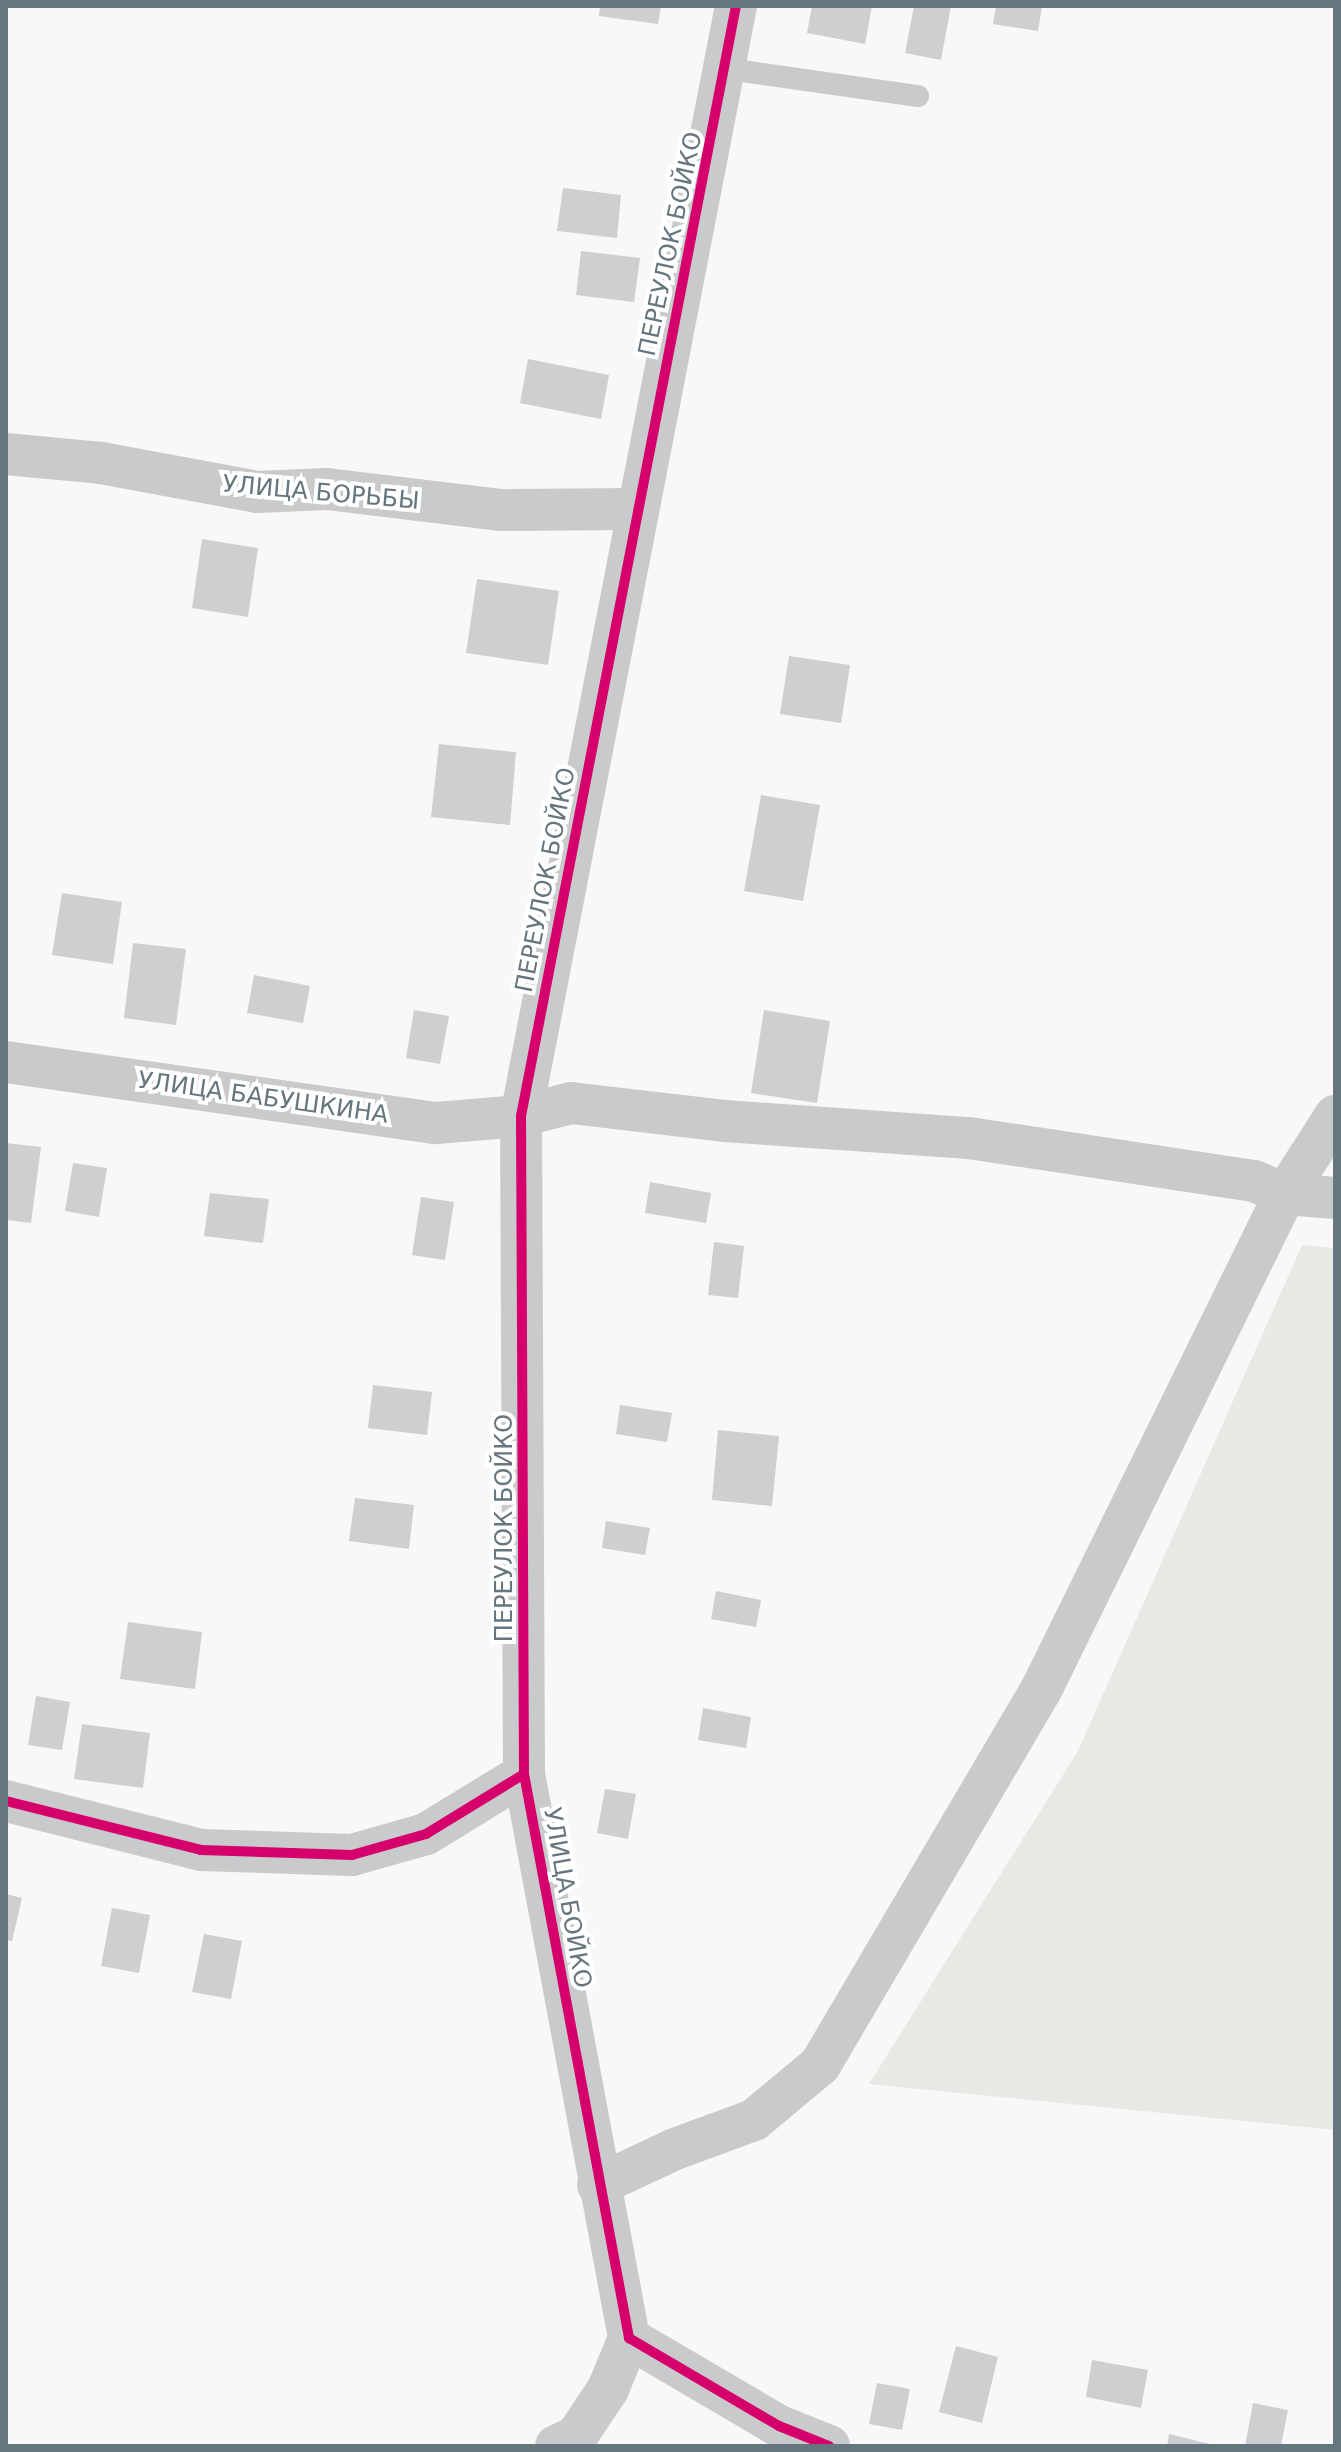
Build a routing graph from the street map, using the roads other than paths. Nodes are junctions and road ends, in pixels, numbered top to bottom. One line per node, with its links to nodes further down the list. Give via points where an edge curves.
1 (736, 6): 2 (street, ПЕРЕУЛОК БОЙКО)
2 (728, 69): 3 (lane); 5 (street, ПЕРЕУЛОК БОЙКО)
3 (918, 96)
4 (6, 454): 5 (street, УЛИЦА БОРЬБЫ, via 101,463 257,492 327,489 500,510)
5 (638, 509): 7 (street, ПЕРЕУЛОК БОЙКО)
6 (6, 1062): 7 (street, УЛИЦА БАБУШКИНА, via 436,1123)
7 (521, 1116): 9 (street, УЛИЦА БАБУШКИНА, via 571,1103 724,1121 969,1138 1254,1181); 11 (street, ПЕРЕУЛОК БОЙКО)
8 (1335, 1116): 9 (street)
9 (1285, 1194): 10 (street, УЛИЦА БАБУШКИНА); 13 (street, via 1041,1690 820,2065 754,2120)
10 (1335, 1198)
11 (524, 1774): 12 (street, via 426,1834 352,1855 201,1850); 13 (street, УЛИЦА БОЙКО)
12 (6, 1801)
13 (598, 2185): 14 (street, УЛИЦА БОЙКО)
14 (629, 2338): 15 (street, via 608,2389 576,2437); 16 (street, via 779,2426)
15 (556, 2446)
16 (829, 2446)

